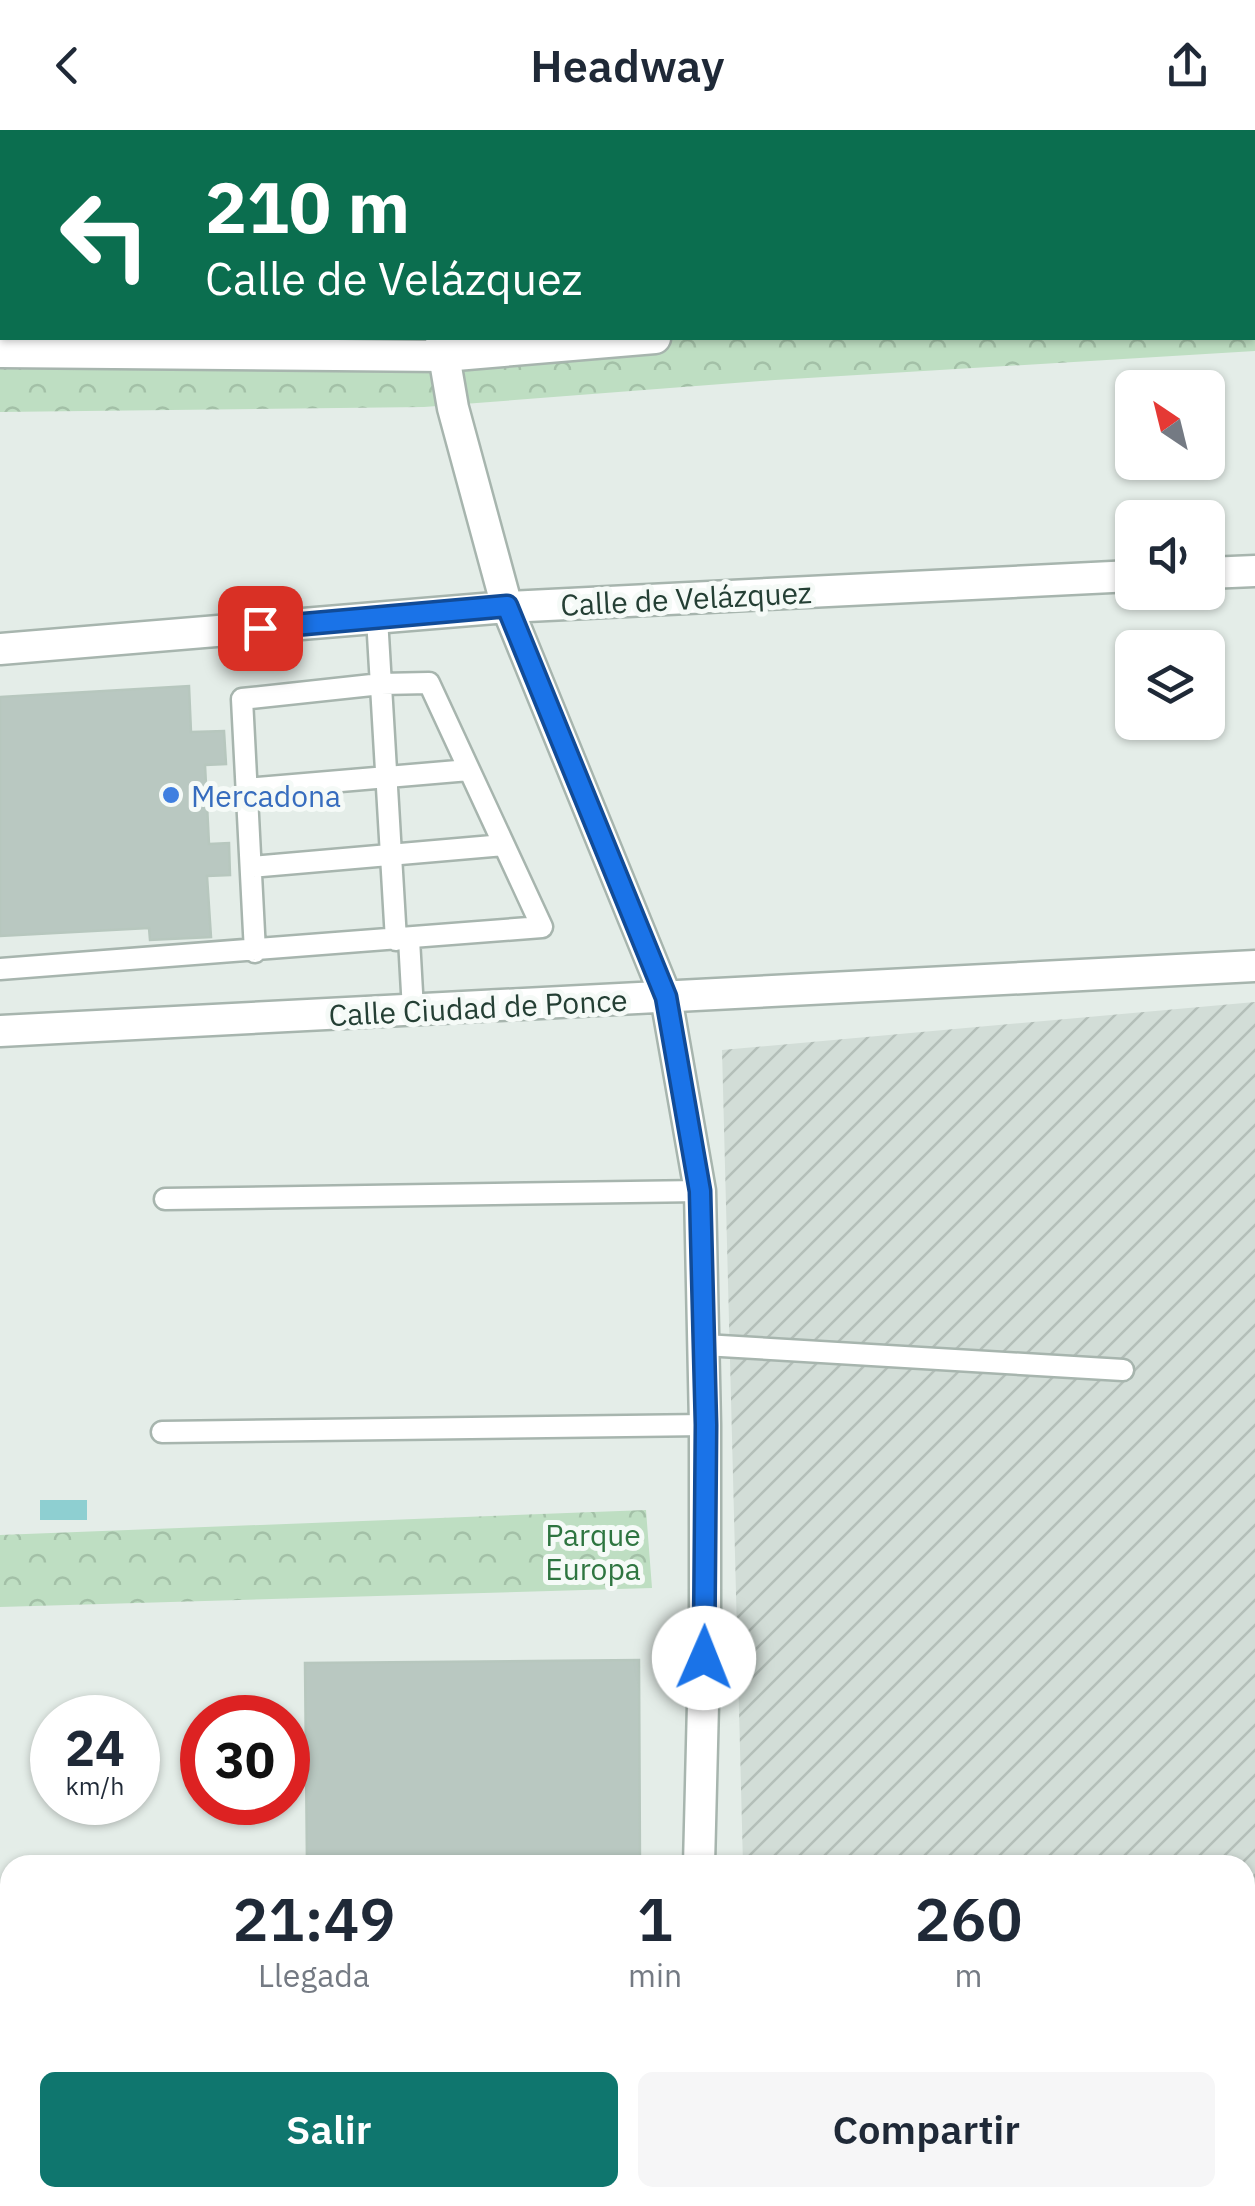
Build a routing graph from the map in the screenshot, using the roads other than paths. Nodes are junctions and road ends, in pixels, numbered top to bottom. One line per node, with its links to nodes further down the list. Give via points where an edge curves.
1 (608, 340): 2 (street)
2 (442, 347): 3 (street); 7 (street)
3 (0, 352)
4 (1255, 570): 5 (street)
5 (1225, 572)
6 (1115, 577): 7 (street, Calle de Velázquez)
7 (507, 606): 8 (street, Calle de Velázquez); 21 (street)
8 (377, 618): 9 (street, Calle de Velázquez); 10 (lane)
9 (0, 648)
10 (381, 684): 11 (lane, via 429,683); 12 (lane); 13 (lane, via 242,698)
11 (469, 770): 12 (lane); 14 (lane)
12 (386, 777): 13 (lane); 15 (lane)
13 (247, 789): 16 (lane)
14 (504, 845): 15 (lane); 17 (lane, via 542,927)
15 (390, 855): 16 (lane); 17 (lane)
16 (251, 867): 18 (lane)
17 (402, 939): 18 (lane); 22 (lane)
18 (255, 952): 20 (lane)
19 (1255, 966): 21 (street, Calle Ciudad de Ponce)
20 (0, 969)
21 (666, 997): 22 (street, Calle Ciudad de Ponce); 24 (street)
22 (413, 1010): 23 (street, Calle Ciudad de Ponce)
23 (0, 1031)
24 (700, 1191): 25 (lane); 26 (street)
25 (165, 1199)
26 (704, 1345): 27 (lane); 28 (street)
27 (1123, 1370)
28 (706, 1425): 29 (lane); 30 (street)
29 (162, 1432)
30 (699, 1855)

